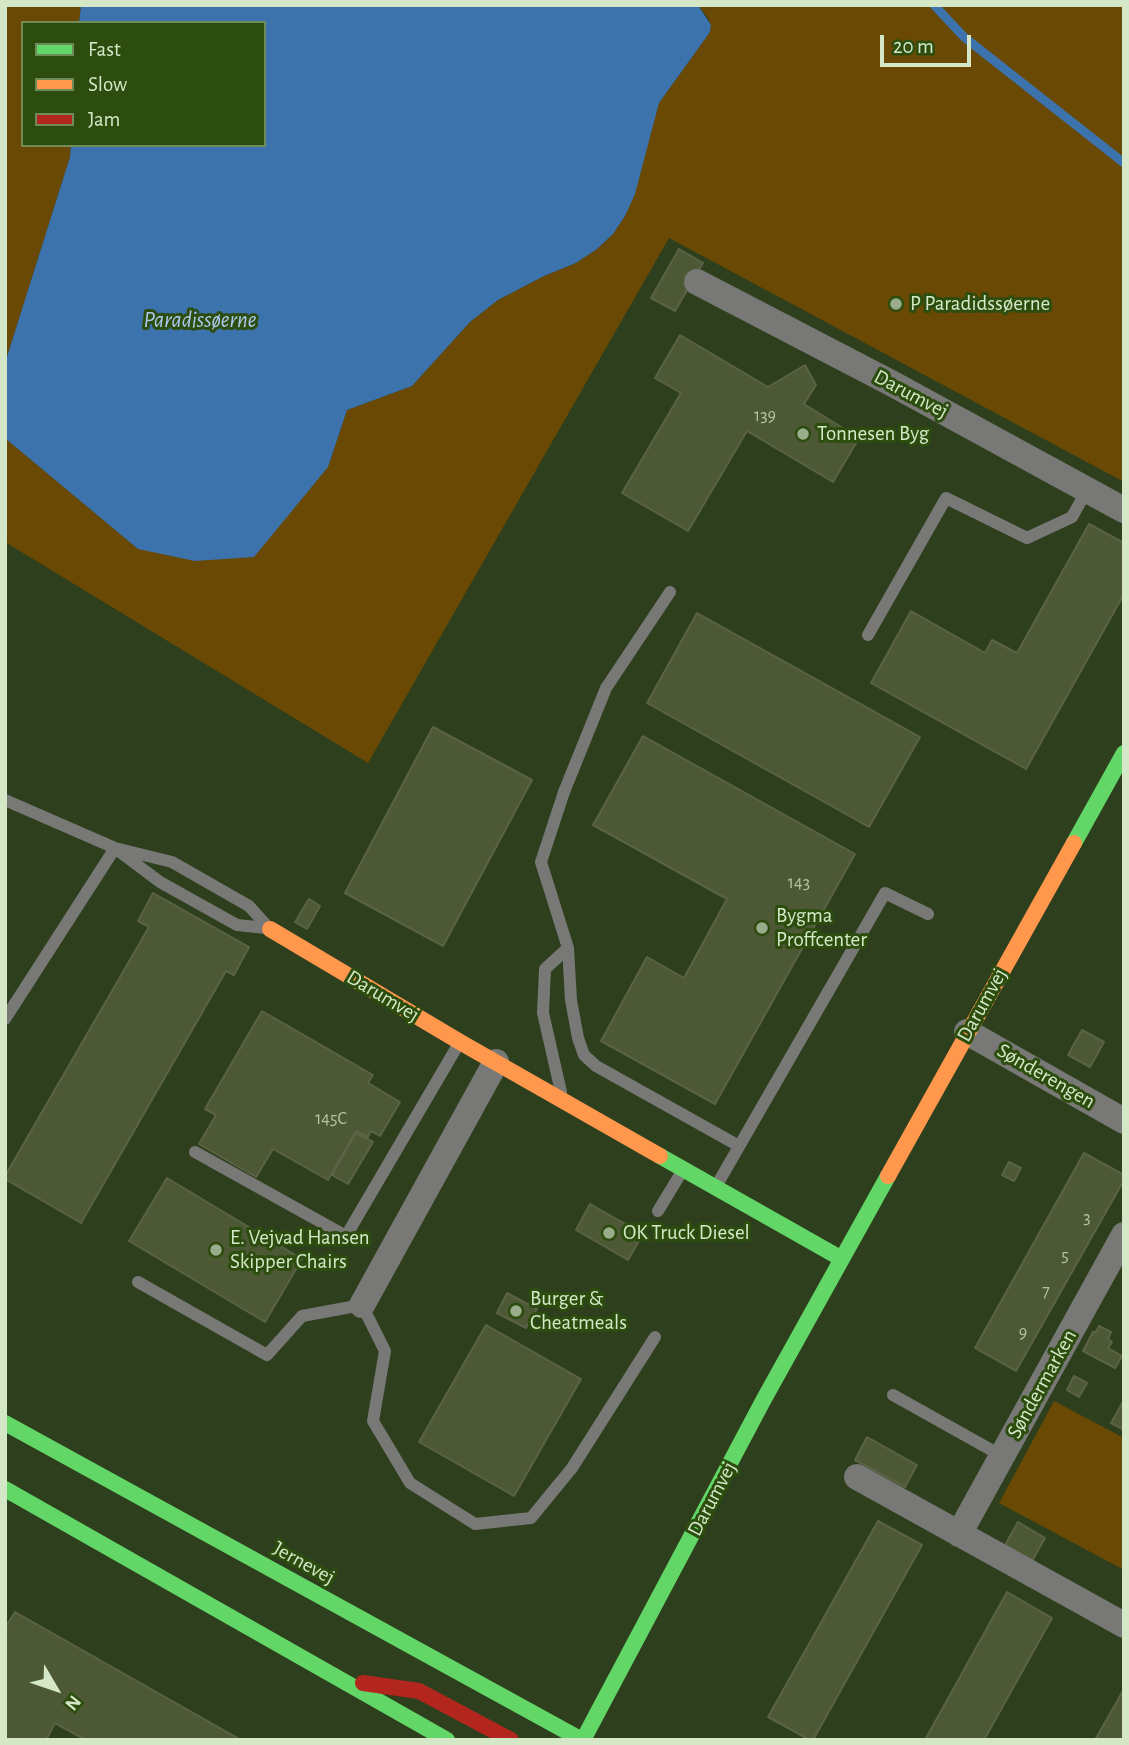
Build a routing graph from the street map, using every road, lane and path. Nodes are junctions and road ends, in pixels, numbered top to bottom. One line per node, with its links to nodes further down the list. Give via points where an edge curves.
1 (697, 282): 2 (street, Darumvej)
2 (1087, 490): 3 (street, Darumvej); 5 (lane, via 1072,517 1027,538 946,498)
3 (1124, 510)
4 (670, 592): 11 (lane, via 606,688 541,862)
5 (867, 635)
6 (1124, 753): 13 (street, Darumvej)
7 (5, 800): 8 (lane)
8 (115, 848): 10 (lane, via 160,882 237,925); 10 (lane, via 172,862 249,906); 12 (lane)
9 (928, 914): 18 (lane, via 885,893)
10 (270, 929): 14 (street, Darumvej)
11 (568, 948): 16 (lane, via 545,969 543,1013); 18 (lane, via 571,1000 583,1055)
12 (5, 1019)
13 (967, 1032): 17 (street, Sønderengen); 24 (street, Darumvej)
14 (460, 1042): 15 (street, Darumvej); 19 (lane, via 346,1236)
15 (496, 1062): 16 (street, Darumvej); 26 (street)
16 (562, 1099): 20 (street, Darumvej)
17 (1124, 1121)
18 (739, 1146): 21 (lane)
19 (195, 1152)
20 (684, 1168): 21 (street, Darumvej); 22 (lane)
21 (717, 1187): 24 (street, Darumvej)
22 (658, 1211)
23 (1124, 1235): 30 (street, Søndermarken)
24 (842, 1259): 38 (street, Darumvej)
25 (138, 1283): 26 (lane, via 268,1356 302,1316)
26 (362, 1305): 27 (lane, via 385,1351 373,1421 410,1483 475,1524 531,1518 572,1468)
27 (655, 1337)
28 (893, 1395): 30 (lane)
29 (5, 1423): 38 (street, Jernevej)
30 (1002, 1456): 33 (street, Søndermarken)
31 (857, 1476): 33 (street)
32 (5, 1489): 35 (street)
33 (959, 1534): 34 (street)
34 (1124, 1625)
35 (341, 1679): 36 (street); 37 (street, via 419,1691)
36 (447, 1740)
37 (510, 1740)
38 (583, 1740)

